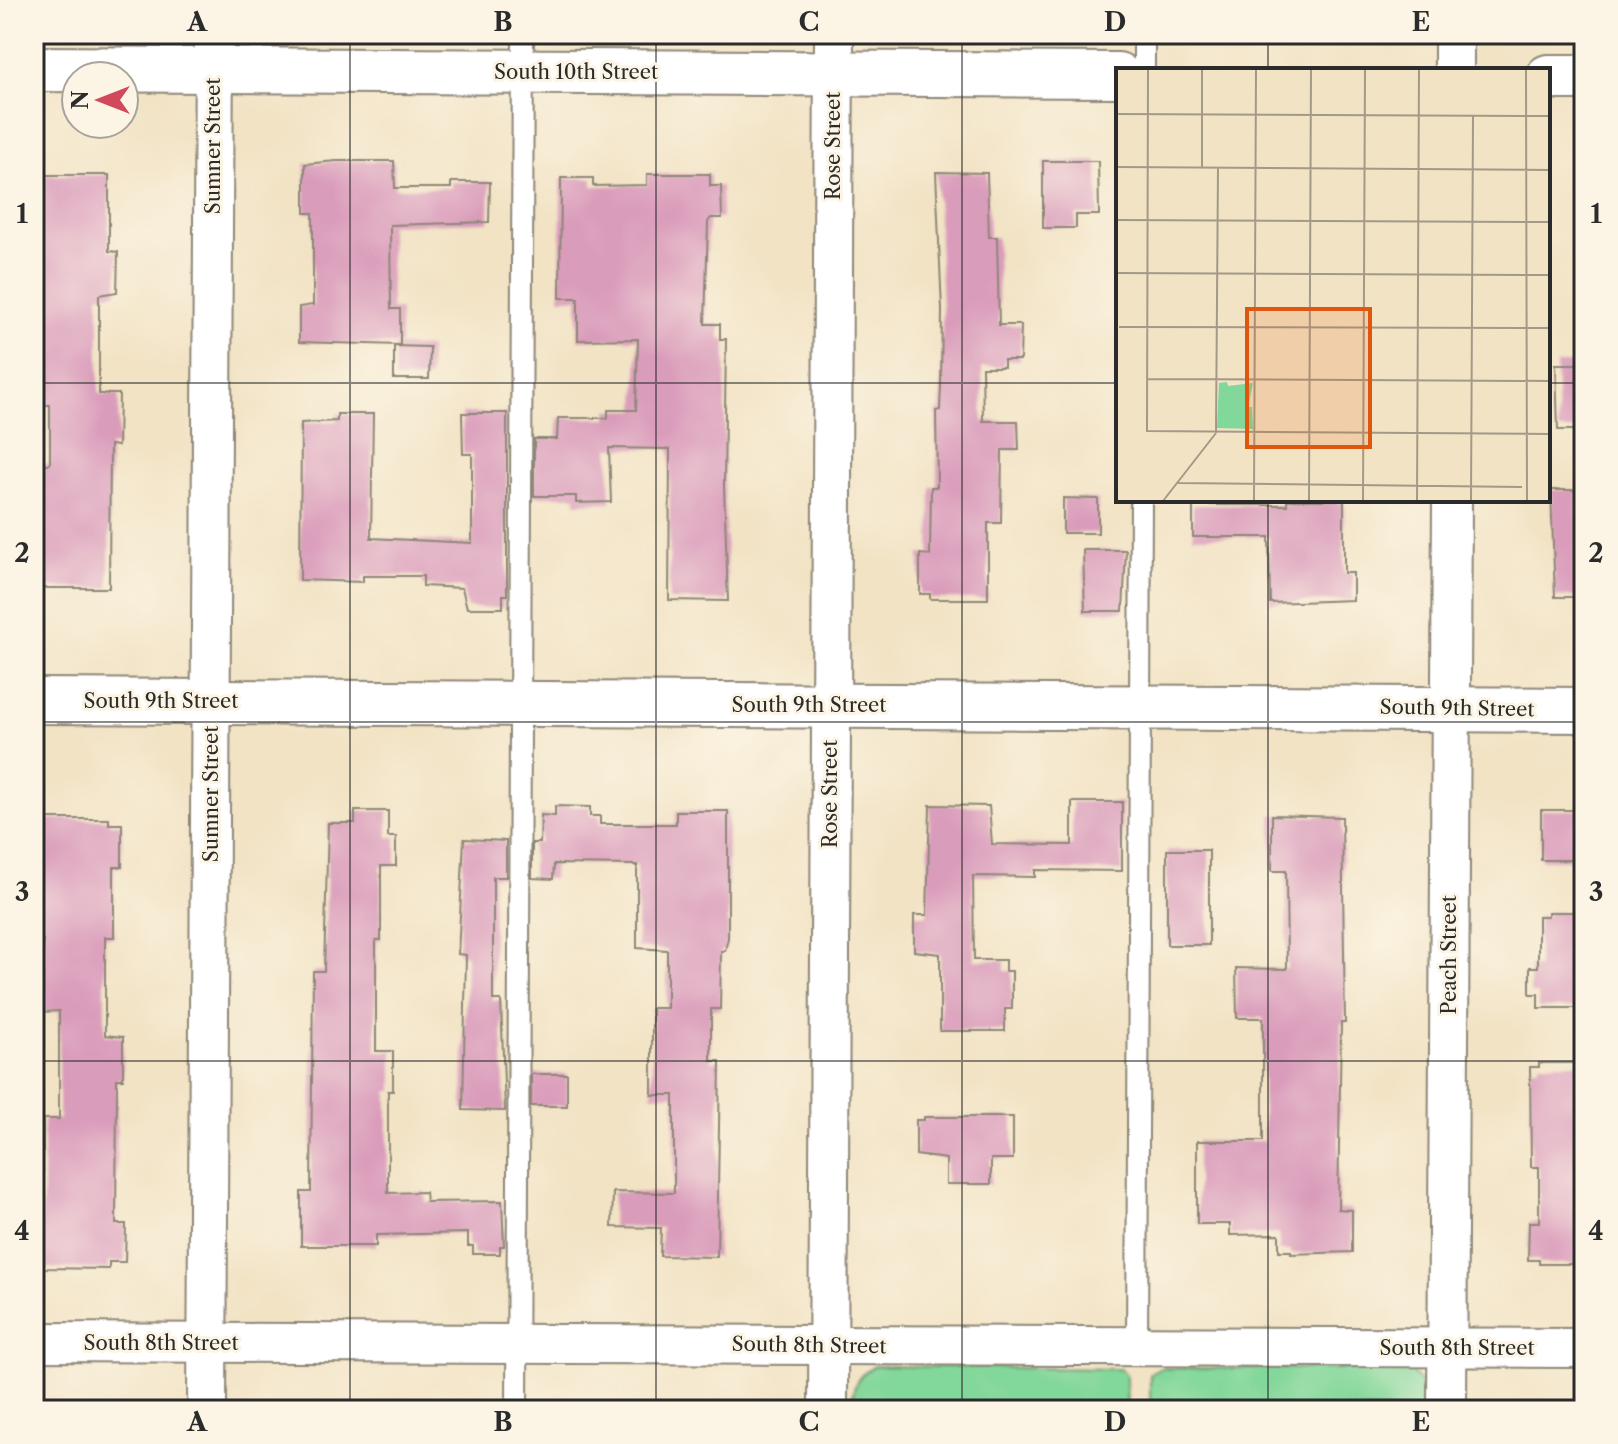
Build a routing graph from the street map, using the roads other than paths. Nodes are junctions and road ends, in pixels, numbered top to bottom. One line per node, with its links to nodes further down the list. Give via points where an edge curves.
1 (1144, 34): 6 (lane)
2 (1454, 34): 7 (street)
3 (214, 52): 4 (main road, South 10th Street); 8 (main road, South 10th Street); 15 (street, Sumner Street)
4 (523, 53): 5 (main road, South 10th Street); 16 (lane)
5 (834, 54): 9 (main road, South 10th Street); 17 (street, Rose Street)
6 (1144, 68)
7 (1454, 68)
8 (34, 69)
9 (1116, 75)
10 (1550, 77): 11 (main road)
11 (1584, 77)
12 (1141, 502): 18 (lane)
13 (1452, 502): 19 (street, Peach Street)
14 (34, 701): 15 (main road, South 9th Street)
15 (212, 702): 16 (main road, South 9th Street); 22 (street, Sumner Street)
16 (521, 704): 17 (main road, South 9th Street); 23 (lane)
17 (831, 705): 18 (main road, South 9th Street); 24 (street, Rose Street)
18 (1141, 706): 19 (main road, South 9th Street); 25 (lane)
19 (1450, 709): 20 (main road, South 9th Street); 26 (street, Peach Street)
20 (1584, 710)
21 (34, 1342): 22 (street, South 8th Street)
22 (209, 1343): 23 (street, South 8th Street); 28 (street, Sumner Street)
23 (519, 1343): 24 (street, South 8th Street); 29 (lane)
24 (829, 1345): 25 (street, South 8th Street); 30 (street, Rose Street)
25 (1137, 1348): 26 (street, South 8th Street)
26 (1447, 1348): 27 (street, South 8th Street); 31 (street, Peach Street)
27 (1584, 1348)
28 (207, 1410)
29 (517, 1410)
30 (828, 1410)
31 (1447, 1410)

